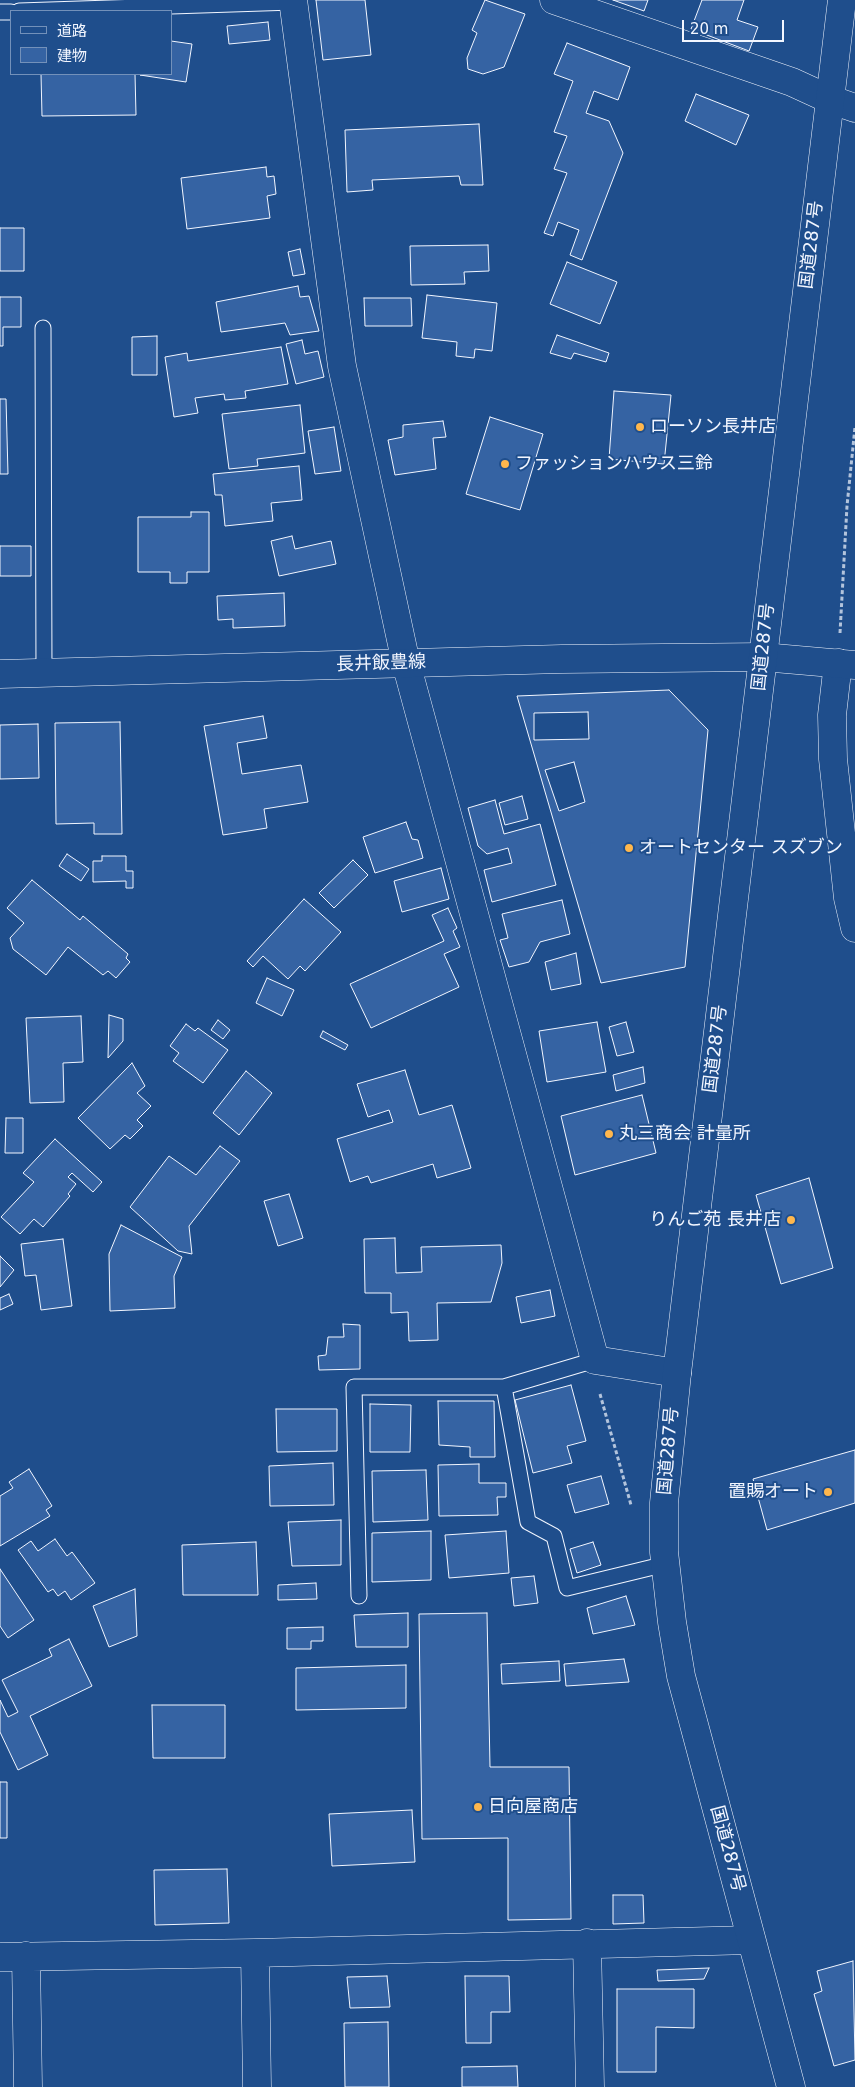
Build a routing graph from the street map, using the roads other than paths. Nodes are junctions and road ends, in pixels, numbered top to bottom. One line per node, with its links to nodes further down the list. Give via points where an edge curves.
1 (554, 0): 5 (main road, via 792,82)
2 (842, 0): 5 (main road, 国道287号)
3 (293, 1): 4 (lane); 9 (main road, via 342,366)
4 (47, 10)
5 (829, 99): 6 (main road); 8 (main road, 国道287号)
6 (855, 108)
7 (42, 328): 11 (lane)
8 (763, 657): 9 (main road, 長井飯豊線); 10 (main road, 長井飯豊線); 15 (main road, 国道287号)
9 (406, 663): 11 (main road, 長井飯豊線); 14 (main road)
10 (846, 664): 13 (main road, via 832,715 833,758 848,898)
11 (44, 672): 12 (main road, 長井飯豊線)
12 (0, 674)
13 (855, 928)
14 (595, 1360): 15 (main road); 16 (lane)
15 (676, 1373): 17 (main road, 国道287号, via 664,1503)
16 (504, 1387): 17 (lane, via 528,1522 554,1536 568,1588); 18 (lane, via 354,1387)
17 (666, 1564): 19 (main road, 国道287号, via 682,1676)
18 (359, 1596)
19 (751, 1940): 20 (main road); 26 (main road, 国道287号)
20 (587, 1943): 21 (main road); 25 (main road)
21 (255, 1953): 22 (main road); 24 (main road)
22 (13, 1957): 23 (main road)
23 (28, 2087)
24 (257, 2087)
25 (590, 2087)
26 (791, 2087)

